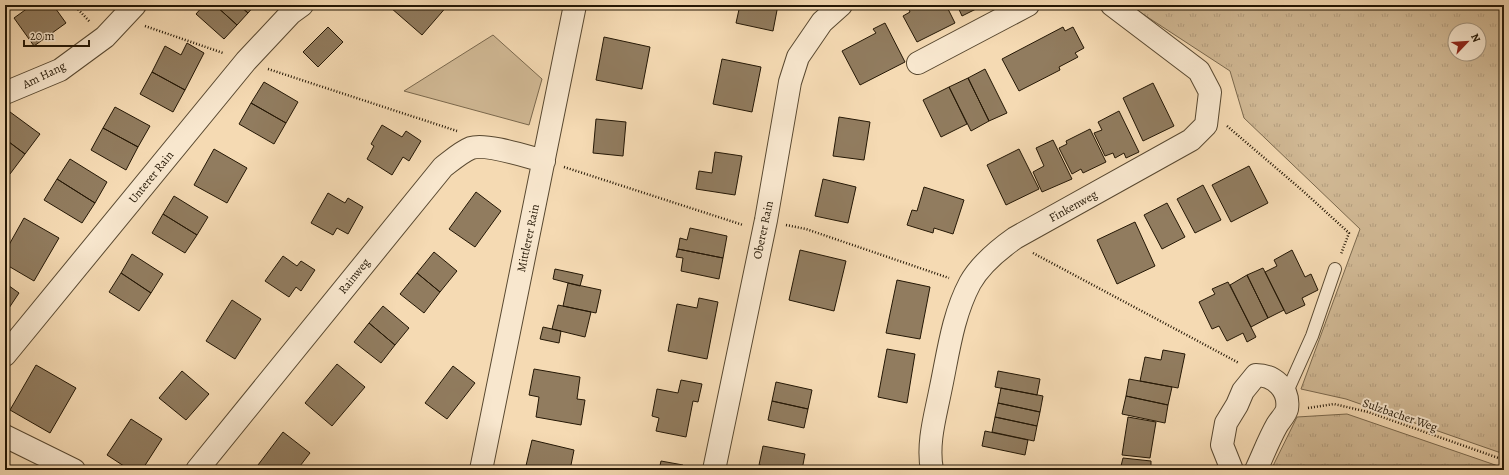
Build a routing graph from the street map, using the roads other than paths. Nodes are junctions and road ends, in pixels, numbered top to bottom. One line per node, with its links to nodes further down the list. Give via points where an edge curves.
1 (302, 5): 11 (street, Unterer Rain, via 291,13 246,61)
2 (575, 5): 9 (street, Mittlerer Rain)
3 (841, 5): 17 (street, Oberer Rain, via 822,22 798,57 790,82 766,220)
4 (1028, 5): 7 (street)
5 (1112, 5): 18 (street, Finkenweg, via 1199,71 1210,92 1206,125 1191,140 1015,238 980,269 971,283 954,327 930,445)
6 (129, 12): 8 (street, Am Hang, via 105,37 60,70)
7 (918, 63)
8 (5, 94)
9 (544, 162): 15 (street, Rainweg, via 503,150 474,147 443,167); 16 (street, Mittlerer Rain)
10 (1335, 270): 12 (lane)
11 (5, 354)
12 (1286, 402): 19 (street, via 1278,382 1265,375 1256,375 1243,391 1226,423 1222,445); 20 (street)
13 (5, 436): 14 (street)
14 (74, 470)
15 (197, 470)
16 (481, 470)
17 (714, 470)
18 (932, 470)
19 (1232, 470)
20 (1256, 470)

